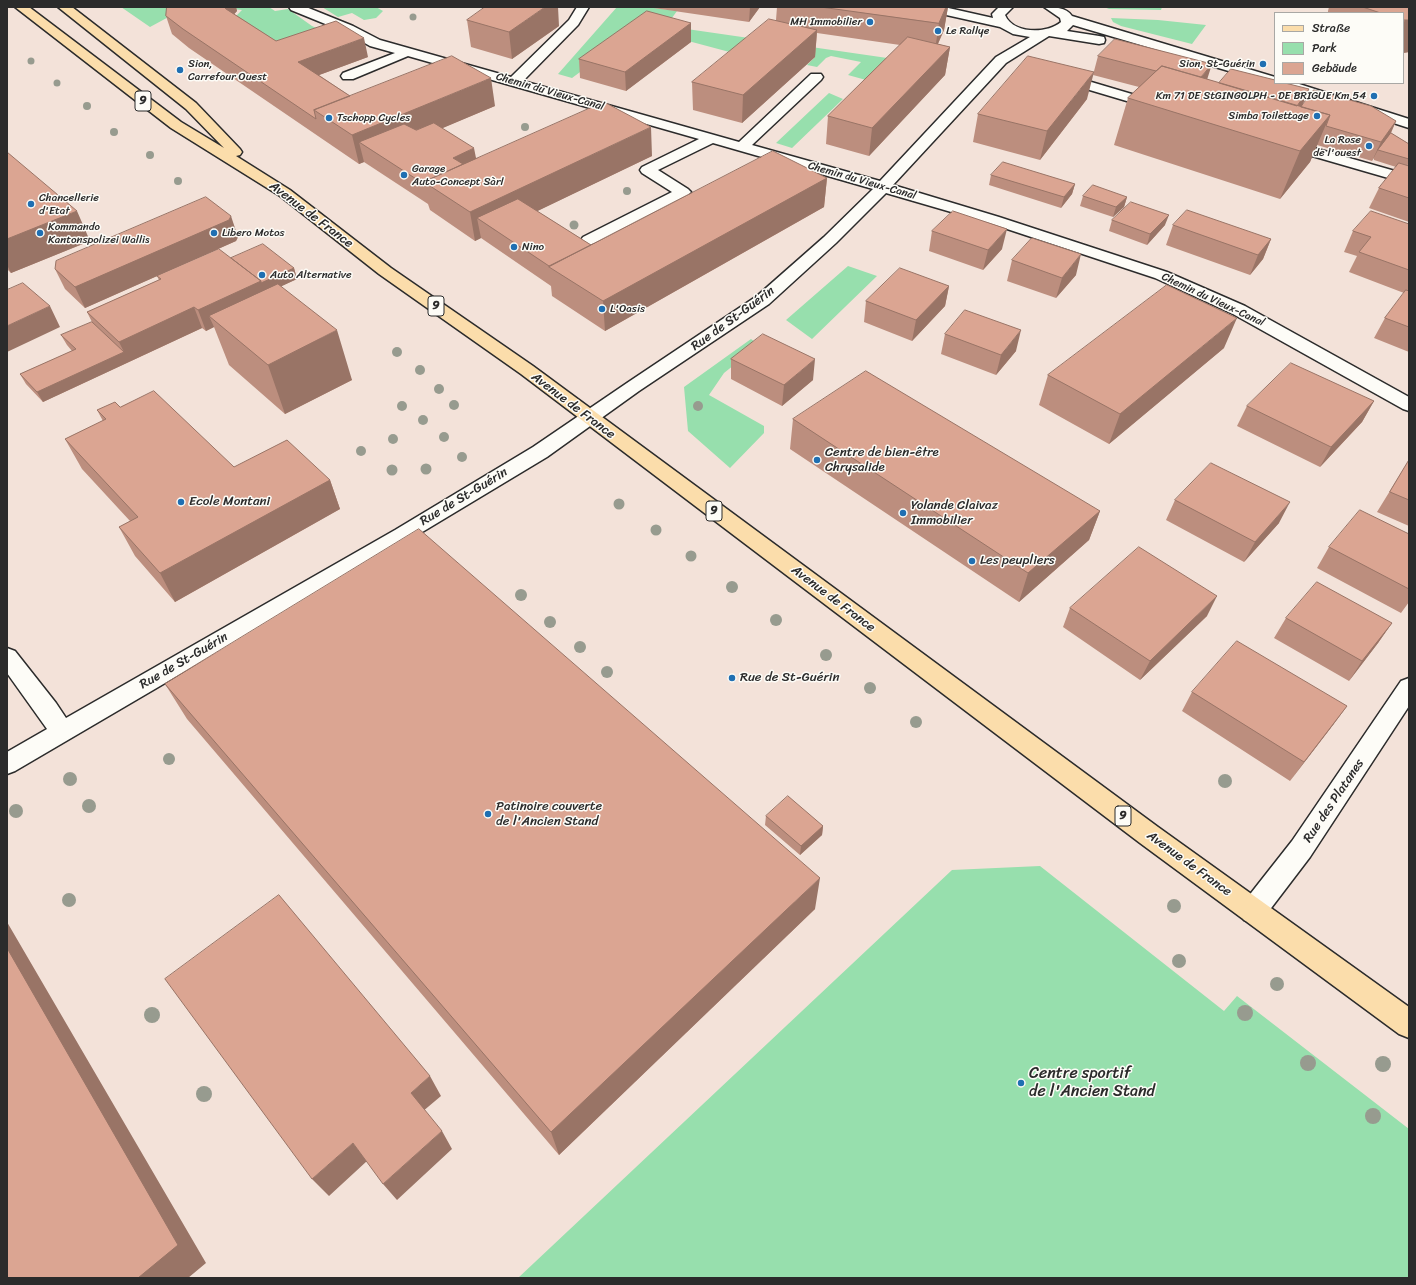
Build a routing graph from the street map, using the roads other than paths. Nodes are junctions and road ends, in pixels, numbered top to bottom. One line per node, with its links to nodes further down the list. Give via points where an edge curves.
1 (294, 7): 12 (street, Chemin du Vieux-Canal, via 349,29 375,43)
2 (583, 7): 19 (street, via 574,22)
3 (928, 7): 9 (street)
4 (1007, 7): 9 (street, Rue de St-Guérin, via 998,14)
5 (1050, 7): 8 (street)
6 (70, 9): 26 (main road, Avenue de France / 9, via 191,106)
7 (17, 12): 26 (main road, Avenue de France / 9, via 36,19 176,125)
8 (1070, 15): 10 (street, Rue de St-Guérin, via 1065,27); 14 (street, via 1099,27)
9 (1004, 25): 10 (street, via 1023,32); 11 (street, Rue de St-Guérin)
10 (1048, 33): 11 (street, Rue de St-Guérin, via 1019,50); 14 (street, via 1100,40)
11 (1000, 49): 13 (street); 28 (street, Rue de St-Guérin)
12 (408, 52): 16 (street); 19 (street, Chemin du Vieux-Canal)
13 (1021, 66)
14 (1243, 71): 18 (street)
15 (1048, 73): 21 (street)
16 (348, 76)
17 (816, 77): 25 (street)
18 (1274, 81)
19 (514, 82): 23 (street, Chemin du Vieux-Canal)
20 (1285, 84): 22 (street)
21 (1170, 110)
22 (1409, 124)
23 (713, 138): 25 (street, Chemin du Vieux-Canal); 29 (street, via 647,170 683,192)
24 (1276, 141): 27 (street)
25 (742, 147): 28 (street, Chemin du Vieux-Canal)
26 (256, 174): 31 (main road, Avenue de France / 9, via 298,203 385,271 527,370)
27 (1409, 180)
28 (883, 187): 30 (street, Chemin du Vieux-Canal, via 994,220 1161,275 1239,310); 31 (street, Rue de St-Guérin, via 830,240 763,300)
29 (589, 240)
30 (1409, 405)
31 (588, 417): 34 (street, Rue de St-Guérin, via 540,452 402,535); 36 (main road, Avenue de France / 9)
32 (7, 657): 34 (street)
33 (1409, 688): 36 (street, Rue des Platanes, via 1301,849)
34 (62, 732): 35 (street, Rue de St-Guérin)
35 (7, 764)
36 (1253, 911): 37 (main road, Avenue de France / 9)
37 (1409, 1024)

